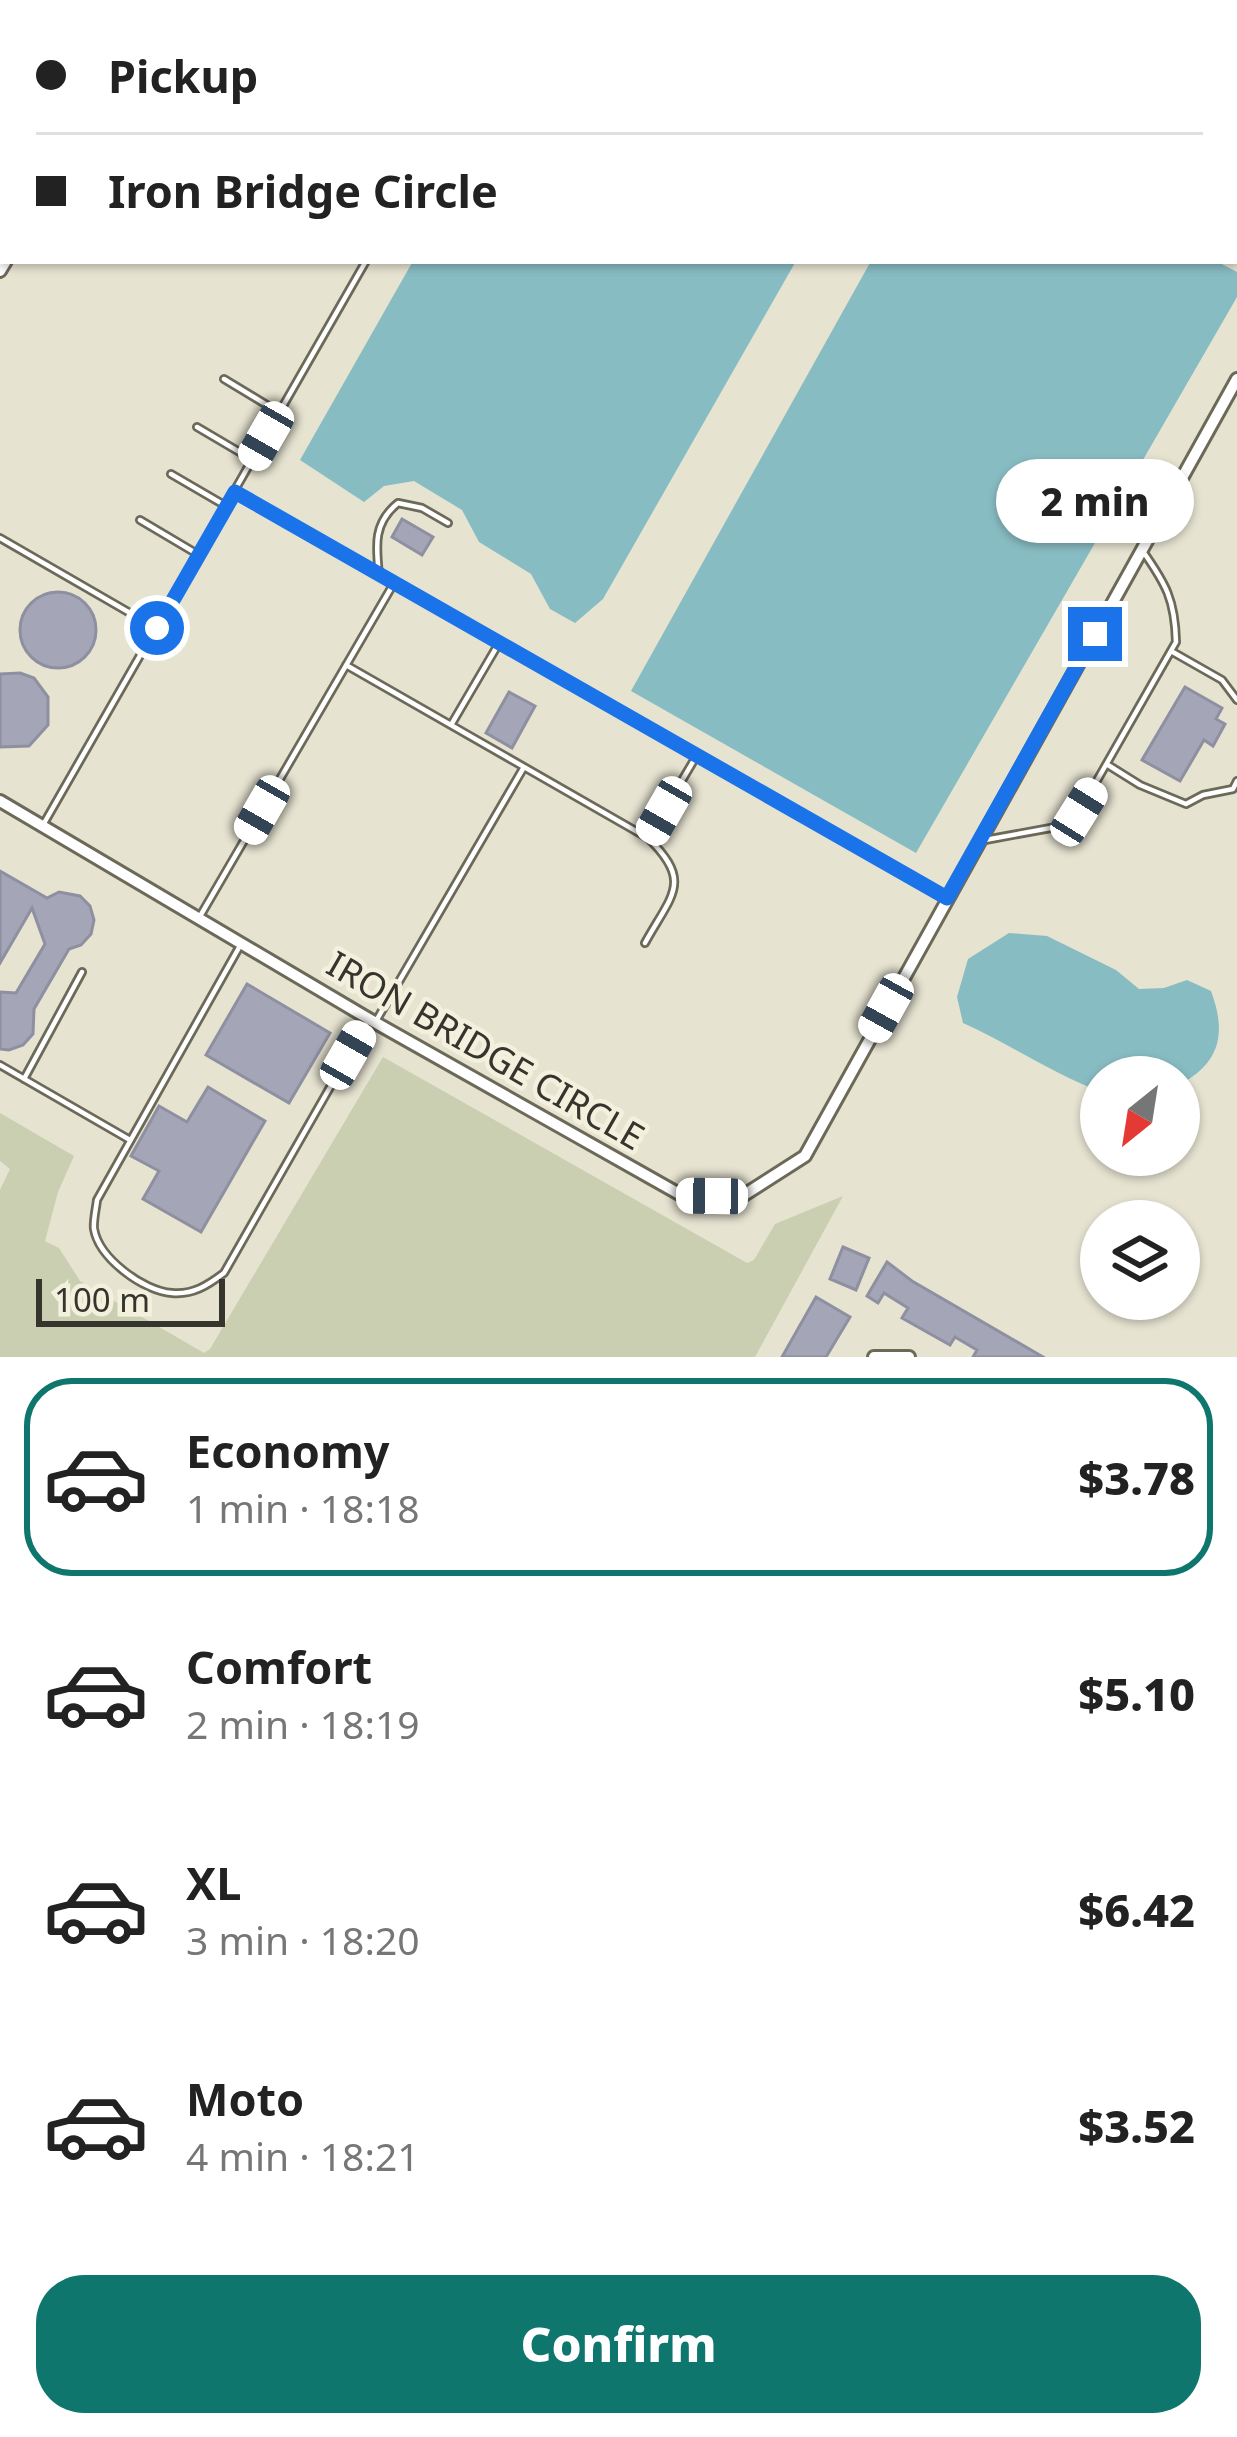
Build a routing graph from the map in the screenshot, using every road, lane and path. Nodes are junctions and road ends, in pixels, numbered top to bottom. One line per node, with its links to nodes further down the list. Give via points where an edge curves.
1 (364, 264): 4 (lane)
2 (224, 379): 4 (lane)
3 (1237, 379): 13 (street, IRON BRIDGE CIRCLE)
4 (280, 413): 6 (lane)
5 (197, 427): 6 (lane)
6 (253, 460): 8 (lane)
7 (171, 474): 9 (lane)
8 (235, 492): 9 (lane); 15 (lane)
9 (226, 506): 14 (lane)
10 (140, 520): 14 (lane)
11 (448, 523): 15 (lane, via 409,504 389,509 375,535)
12 (0, 538): 17 (lane)
13 (1142, 550): 19 (lane, via 1175,614); 30 (street, IRON BRIDGE CIRCLE)
14 (199, 555): 17 (lane)
15 (379, 575): 16 (lane)
16 (394, 583): 18 (lane); 20 (lane)
17 (157, 628): 28 (lane)
18 (499, 643): 22 (lane); 23 (lane)
19 (1171, 650): 21 (lane, via 1222,680); 24 (lane)
20 (346, 665): 22 (lane); 32 (lane)
21 (1237, 700)
22 (451, 725): 25 (lane)
23 (697, 755): 29 (lane); 31 (lane)
24 (1108, 765): 26 (lane, via 1186,804); 30 (lane, via 1079,812 1056,827)
25 (524, 767): 29 (lane); 36 (lane)
26 (1237, 781)
27 (0, 801): 28 (street, IRON BRIDGE CIRCLE)
28 (44, 825): 32 (street, IRON BRIDGE CIRCLE)
29 (648, 838): 33 (lane, via 675,873)
30 (977, 842): 31 (street, IRON BRIDGE CIRCLE)
31 (947, 898): 36 (street, IRON BRIDGE CIRCLE, via 805,1156 744,1196 681,1195)
32 (199, 918): 34 (street, IRON BRIDGE CIRCLE)
33 (645, 943)
34 (241, 944): 36 (street, IRON BRIDGE CIRCLE); 39 (lane)
35 (82, 972): 38 (lane)
36 (372, 1021): 39 (lane, via 224,1273 200,1290 170,1294 106,1256 94,1229 97,1200)
37 (0, 1066): 38 (lane)
38 (23, 1079): 39 (lane)
39 (130, 1141)
40 (874, 1357): 41 (street)
41 (909, 1357)

